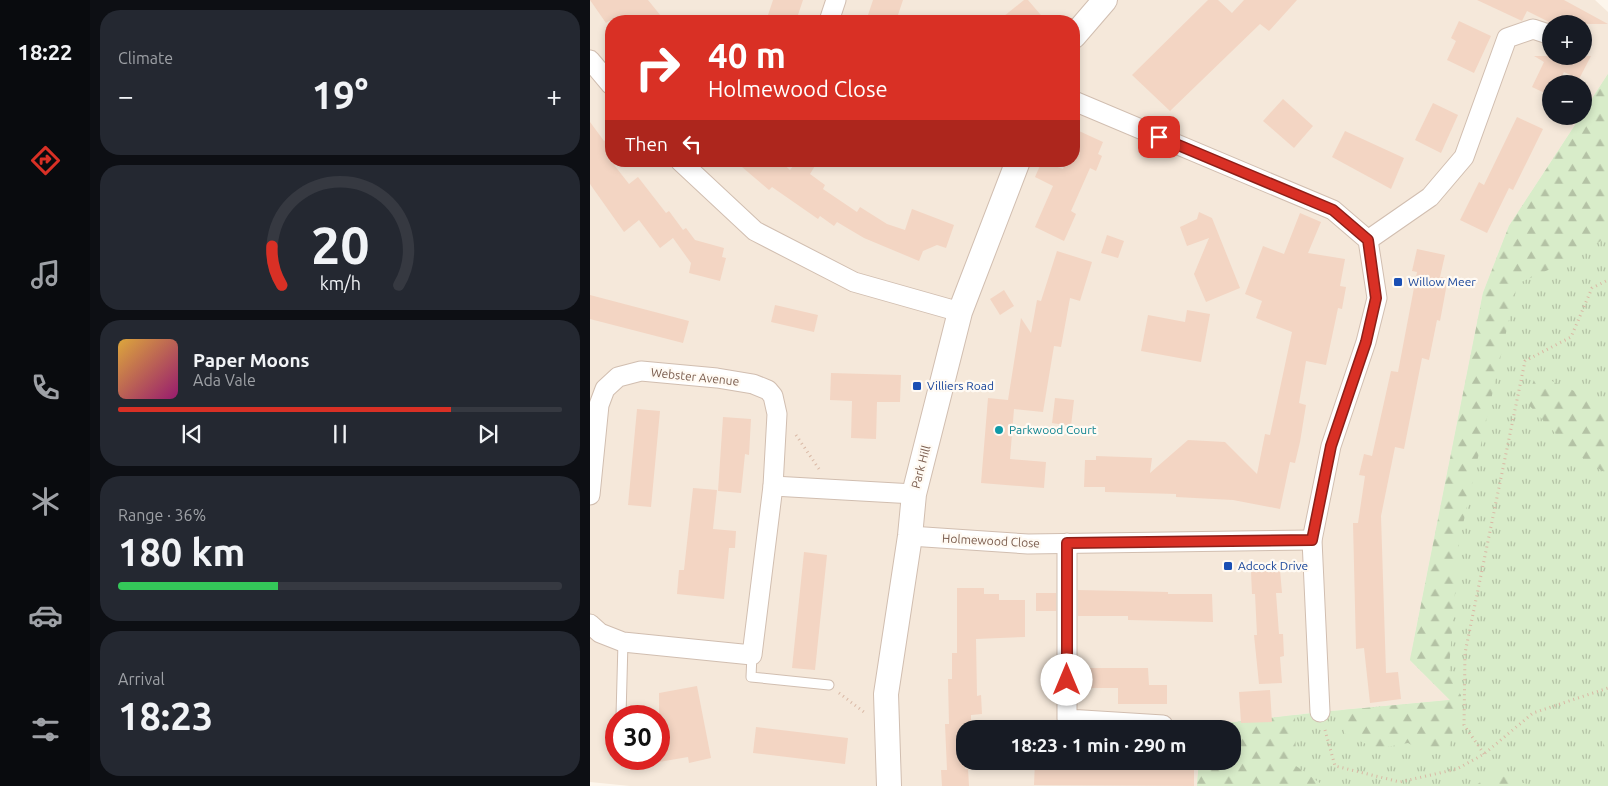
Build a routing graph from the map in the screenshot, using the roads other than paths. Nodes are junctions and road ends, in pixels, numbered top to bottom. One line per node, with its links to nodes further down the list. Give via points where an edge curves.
1 (836, 0): 3 (street)
2 (1098, 2): 4 (street)
3 (831, 15)
4 (1080, 28)
5 (1542, 32): 11 (street, via 1532,28 1507,38 1464,157 1430,197)
6 (590, 60): 7 (street)
7 (605, 79)
8 (1080, 104): 11 (street, via 1333,210)
9 (686, 167): 12 (street, via 755,231 854,282)
10 (1016, 167): 12 (street, Park Hill)
11 (1368, 240): 17 (street, via 1376,298 1366,342 1331,446)
12 (960, 312): 14 (street, Park Hill)
13 (773, 486): 14 (street); 15 (street, Webster Avenue, via 777,414 773,396 768,390 717,378 641,371 618,377 605,389 599,406); 21 (street, Webster Avenue)
14 (914, 494): 16 (street, Park Hill)
15 (590, 495)
16 (910, 536): 18 (street, Holmewood Close, via 1028,544); 26 (street, Park Hill, via 886,694)
17 (1312, 540): 18 (street, Holmewood Close); 24 (street)
18 (1067, 543): 25 (street, via 1067,719)
19 (593, 634): 20 (street)
20 (623, 642): 21 (street); 23 (lane)
21 (752, 654): 22 (lane, via 751,677)
22 (829, 685)
23 (621, 705)
24 (1320, 712)
25 (1083, 720)
26 (889, 786)

